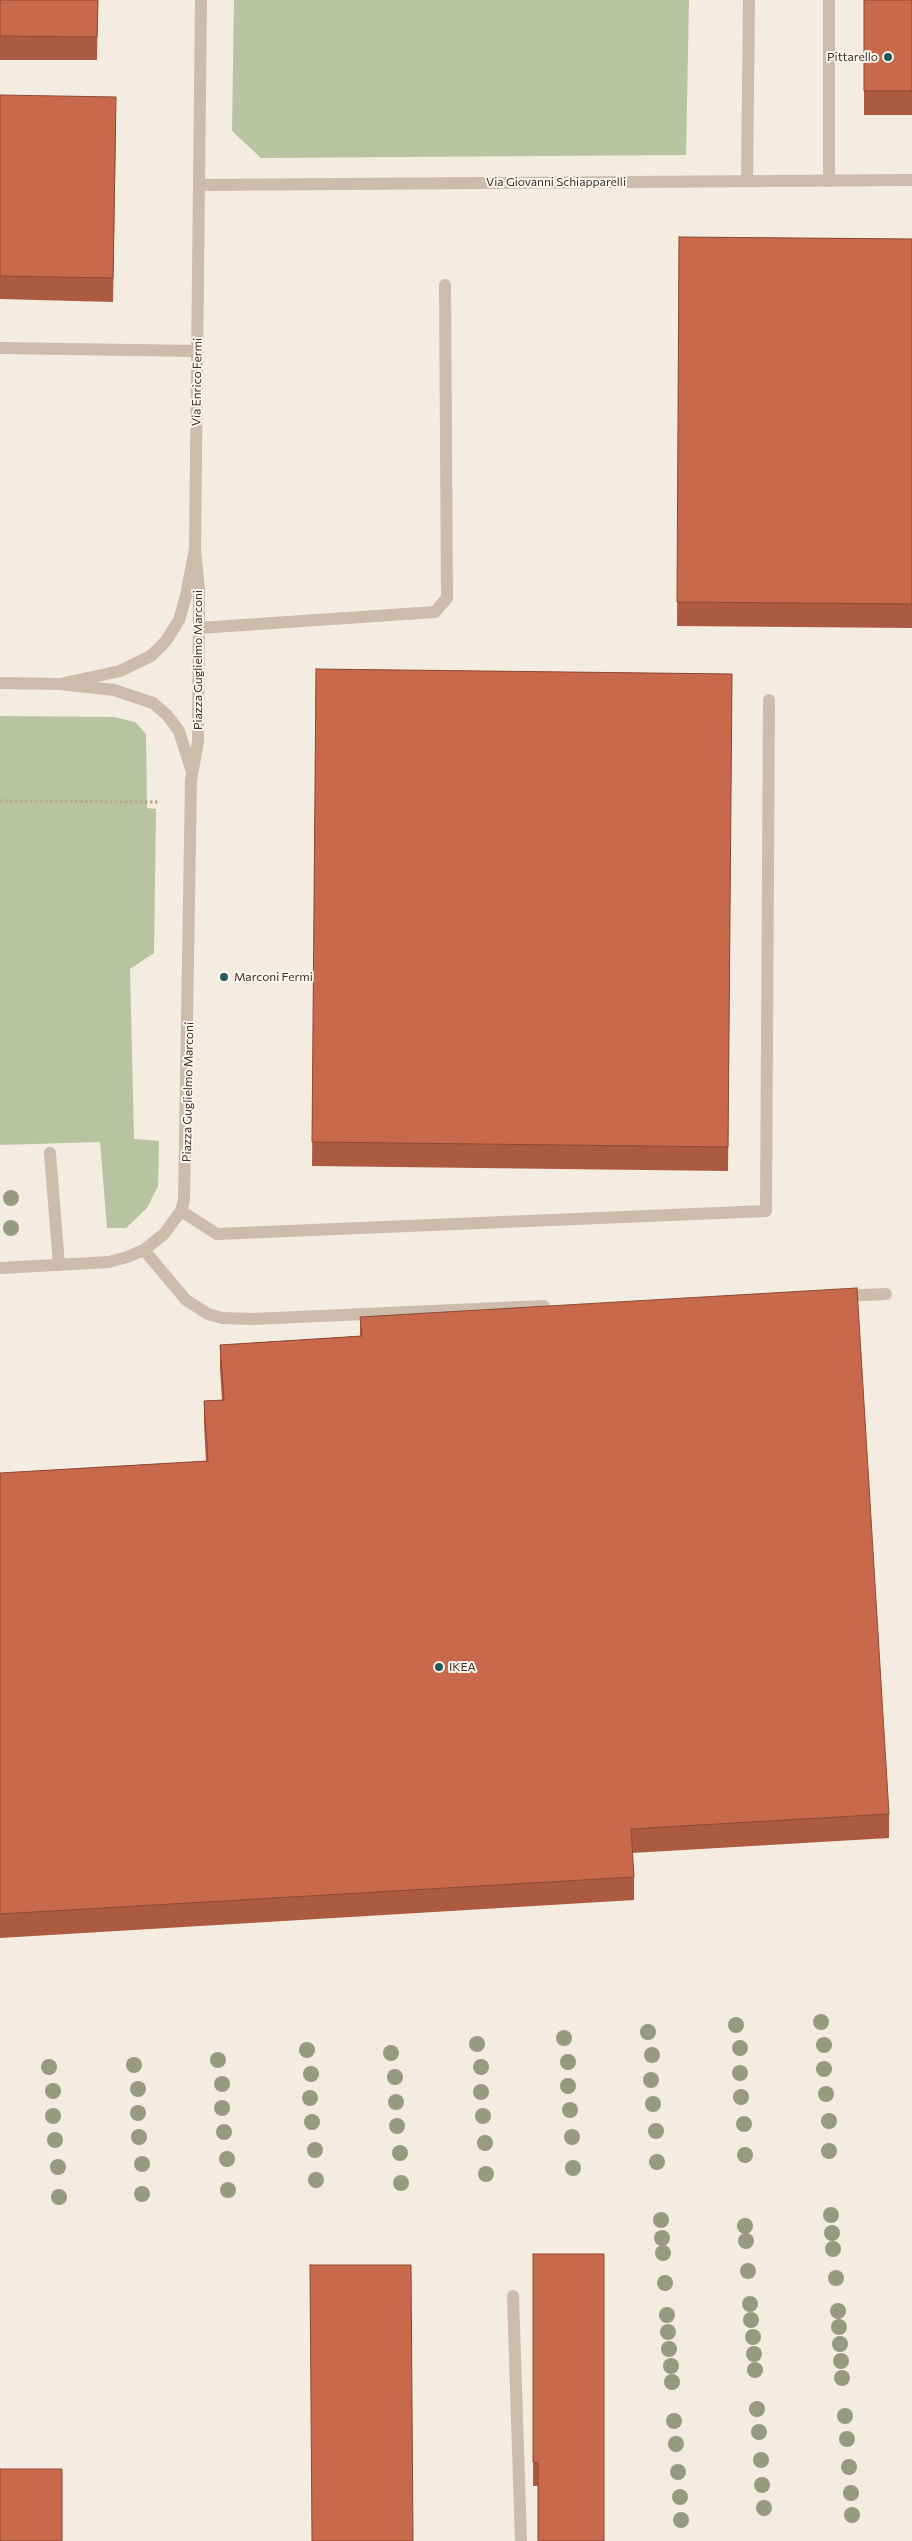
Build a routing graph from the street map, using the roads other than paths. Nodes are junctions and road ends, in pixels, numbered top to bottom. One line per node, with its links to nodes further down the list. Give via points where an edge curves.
1 (201, 0): 7 (street, Via Enrico Fermi)
2 (749, 0): 5 (street)
3 (829, 0): 6 (street)
4 (912, 180): 6 (street, Via Giovanni Schiapparelli)
5 (747, 181): 6 (street, Via Giovanni Schiapparelli); 7 (street, Via Giovanni Schiapparelli)
6 (829, 181)
7 (199, 185): 10 (street, Via Enrico Fermi)
8 (445, 285): 12 (street, via 447,598 435,612)
9 (0, 348): 10 (street)
10 (198, 351): 11 (street, Via Enrico Fermi)
11 (195, 549): 12 (street, Piazza Guglielmo Marconi); 14 (street, Via Enrico Fermi, via 179,620 166,641 151,656 120,671)
12 (198, 628): 16 (street, Piazza Guglielmo Marconi, via 198,742)
13 (0, 683): 14 (street, Piazza Guglielmo Marconi)
14 (60, 684): 16 (street, Piazza Guglielmo Marconi, via 114,690 153,703 179,731)
15 (769, 700): 18 (street, via 766,1211 217,1234)
16 (191, 771): 18 (street, Piazza Guglielmo Marconi, via 186,1177)
17 (50, 1153): 20 (street)
18 (181, 1211): 19 (street, Piazza Guglielmo Marconi, via 164,1234)
19 (144, 1250): 20 (street, Piazza Guglielmo Marconi, via 109,1262); 24 (street, via 186,1300 208,1314 222,1318 252,1320)
20 (59, 1265): 21 (street, Piazza Guglielmo Marconi)
21 (0, 1268)
22 (886, 1294): 23 (street)
23 (826, 1296)
24 (558, 1306)
25 (513, 2296): 26 (street)
26 (520, 2541)

